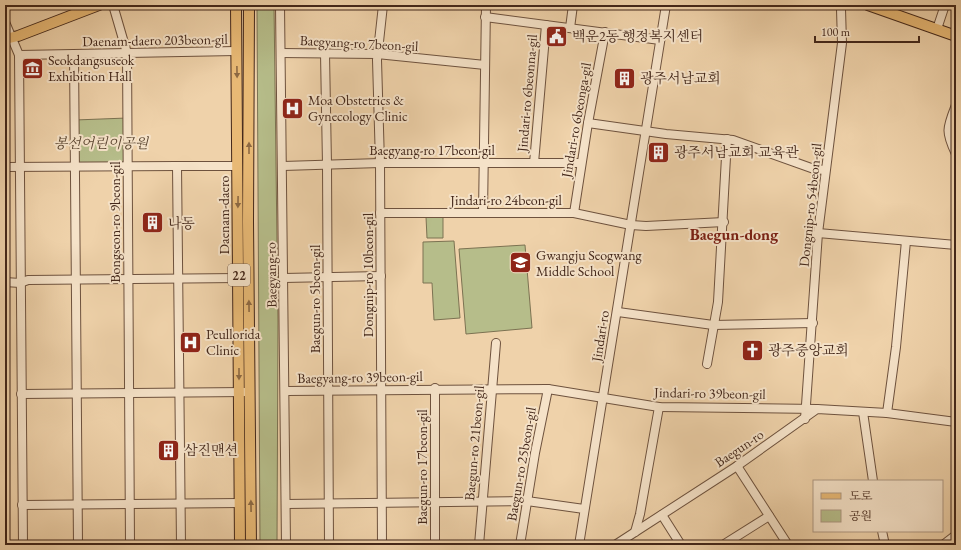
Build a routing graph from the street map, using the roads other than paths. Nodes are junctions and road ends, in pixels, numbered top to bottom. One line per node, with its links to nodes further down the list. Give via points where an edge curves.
1 (87, 5): 21 (main road, via 17,32)
2 (98, 5): 21 (main road)
3 (113, 5): 24 (street, Bongseon-ro 9beon-gil)
4 (236, 5): 23 (main road, Daenam-daero / 22)
5 (249, 5): 78 (main road, Daenam-daero / 22, one-way to 5)
6 (280, 5): 25 (street, Baegyang-ro)
7 (383, 5): 28 (street, Dongnip-ro 10beon-gil)
8 (486, 5): 14 (street)
9 (573, 5): 17 (street)
10 (666, 5): 22 (street, Jindari-ro)
11 (839, 5): 48 (street, Dongnip-ro 54beon-gil, via 842,43)
12 (945, 5): 18 (street)
13 (874, 6): 18 (main road)
14 (485, 17): 16 (street); 30 (street)
15 (5, 22): 21 (street)
16 (546, 25): 17 (street); 38 (street, Jindari-ro 6beonna-gil)
17 (570, 28): 19 (street)
18 (936, 29): 20 (main road)
19 (605, 32): 22 (street); 32 (street, Jindari-ro 6beonga-gil)
20 (956, 36)
21 (11, 37): 29 (street)
22 (660, 40): 33 (street, Jindari-ro)
23 (236, 51): 24 (street, Daenam-daero 203beon-gil); 45 (main road, Daenam-daero / 22, one-way to 45)
24 (127, 53): 27 (street, Daenam-daero 203beon-gil); 43 (street, Bongseon-ro 9beon-gil)
25 (281, 53): 26 (street, Baegyang-ro 7beon-gil); 46 (street, Baegyang-ro)
26 (325, 53): 28 (street, Baegyang-ro 7beon-gil); 40 (street, Baegun-ro 5beon-gil)
27 (74, 54): 29 (street, Daenam-daero 203beon-gil); 42 (street, Daenam-daero 203beon-gil)
28 (377, 54): 30 (street, Baegyang-ro 7beon-gil); 36 (street, Dongnip-ro 10beon-gil)
29 (19, 55): 41 (street)
30 (485, 65): 37 (street)
31 (956, 105): 35 (street, via 948,130 948,139)
32 (588, 123): 33 (street); 39 (street, Jindari-ro 6beonga-gil)
33 (645, 131): 34 (street); 53 (street, Jindari-ro)
34 (727, 139): 48 (street, via 814,169); 52 (street)
35 (956, 154)
36 (380, 163): 37 (street, Baegyang-ro 17beon-gil); 40 (street, Baegyang-ro 17beon-gil); 49 (street, Dongnip-ro 10beon-gil)
37 (484, 163): 38 (street, Baegyang-ro 17beon-gil); 50 (street)
38 (534, 163): 39 (street, Baegyang-ro 17beon-gil)
39 (581, 163): 51 (street, Jindari-ro 6beonga-gil)
40 (327, 165): 46 (street, Baegyang-ro 17beon-gil); 58 (street, Baegun-ro 5beon-gil)
41 (20, 166): 42 (street); 47 (street); 65 (street)
42 (75, 166): 43 (street); 63 (street, Daenam-daero 203beon-gil)
43 (128, 166): 44 (street); 61 (street, Bongseon-ro 9beon-gil)
44 (177, 166): 45 (street); 62 (street)
45 (238, 166): 59 (main road, Daenam-daero / 22, one-way to 59)
46 (283, 166): 60 (street, Baegyang-ro)
47 (5, 167)
48 (825, 170): 54 (street, Dongnip-ro 54beon-gil)
49 (380, 213): 50 (street, Jindari-ro 24beon-gil); 57 (street, Dongnip-ro 10beon-gil)
50 (483, 213): 51 (street, Jindari-ro 24beon-gil)
51 (574, 213): 53 (street, Jindari-ro 24beon-gil)
52 (724, 222): 53 (street, Jindari-ro 24beon-gil, via 673,226); 68 (street, via 718,302)
53 (631, 225): 66 (street, Jindari-ro)
54 (818, 233): 55 (street); 67 (street, Dongnip-ro 54beon-gil)
55 (906, 241): 56 (street); 88 (street)
56 (956, 245)
57 (381, 276): 58 (street); 73 (street, Dongnip-ro 10beon-gil)
58 (328, 277): 60 (street); 75 (street, Baegun-ro 5beon-gil)
59 (239, 278): 62 (street); 77 (main road, Daenam-daero / 22, one-way to 77)
60 (284, 278): 76 (street, Baegyang-ro)
61 (129, 279): 62 (street); 63 (street); 80 (street, Bongseon-ro 9beon-gil)
62 (177, 279): 81 (street)
63 (76, 280): 65 (street, via 28,280); 79 (street, Daenam-daero 203beon-gil)
64 (5, 282): 65 (street)
65 (20, 283): 82 (street)
66 (618, 312): 68 (street); 83 (street, Jindari-ro)
67 (813, 323): 68 (street); 85 (street, Dongnip-ro 54beon-gil)
68 (713, 325): 70 (street)
69 (496, 343): 72 (street, Baegun-ro 21beon-gil)
70 (707, 364)
71 (435, 388): 72 (street, Baegyang-ro 39beon-gil); 73 (street, Baegyang-ro 39beon-gil); 93 (street, Baegun-ro 17beon-gil)
72 (492, 388): 74 (street, Jindari-ro 39beon-gil); 94 (street, Baegun-ro 21beon-gil)
73 (381, 389): 75 (street, Baegyang-ro 39beon-gil); 96 (street, Dongnip-ro 10beon-gil)
74 (548, 389): 83 (street, Jindari-ro 39beon-gil); 95 (street, Baegun-ro 25beon-gil)
75 (327, 390): 76 (street, Baegyang-ro 39beon-gil); 98 (street, Baegun-ro 5beon-gil)
76 (286, 391): 102 (street, Baegyang-ro)
77 (239, 392): 78 (street); 81 (street); 97 (main road, Daenam-daero / 22)
78 (250, 392): 116 (main road, Daenam-daero / 22, one-way to 78)
79 (77, 393): 80 (street); 82 (street); 99 (street, Daenam-daero 203beon-gil)
80 (130, 393): 81 (street); 100 (street, Bongseon-ro 9beon-gil)
81 (180, 393): 101 (street)
82 (21, 394): 103 (street)
83 (604, 397): 84 (street, Jindari-ro 39beon-gil); 104 (street, Jindari-ro)
84 (659, 406): 85 (street, Jindari-ro 39beon-gil); 107 (street)
85 (806, 409): 86 (street, Jindari-ro 39beon-gil); 89 (street, Dongnip-ro 54beon-gil)
86 (817, 409): 87 (street); 89 (street, Baegun-ro)
87 (863, 412): 88 (street); 92 (street)
88 (887, 413): 90 (street)
89 (805, 419): 91 (street, Baegun-ro)
90 (956, 422)
91 (737, 466): 105 (street, Baegun-ro); 106 (street)
92 (873, 480)
93 (435, 501): 94 (street); 96 (street); 120 (street, Baegun-ro 17beon-gil)
94 (483, 501): 95 (street); 121 (street, Baegun-ro 21beon-gil)
95 (526, 501): 104 (street); 122 (street, Baegun-ro 25beon-gil)
96 (382, 502): 98 (street); 119 (street, Dongnip-ro 10beon-gil)
97 (240, 503): 101 (street); 115 (main road, Daenam-daero / 22)
98 (329, 503): 102 (street); 118 (street, Baegun-ro 5beon-gil)
99 (78, 504): 100 (street); 103 (street); 112 (street, Daenam-daero 203beon-gil)
100 (130, 504): 101 (street); 113 (street, Bongseon-ro 9beon-gil)
101 (181, 504): 114 (street)
102 (286, 504): 117 (street, Baegyang-ro)
103 (22, 505): 111 (street)
104 (584, 509): 123 (street, Jindari-ro)
105 (662, 515): 107 (street, Baegun-ro); 125 (street)
106 (768, 516): 110 (street); 126 (street)
107 (635, 532): 124 (street, Baegun-ro)
108 (882, 532): 127 (street)
109 (956, 535): 128 (street)
110 (726, 543)
111 (23, 545)
112 (78, 545)
113 (130, 545)
114 (181, 545)
115 (240, 545)
116 (251, 545)
117 (286, 545)
118 (329, 545)
119 (382, 545)
120 (435, 545)
121 (479, 545)
122 (520, 545)
123 (579, 545)
124 (615, 545)
125 (681, 545)
126 (788, 545)
127 (885, 545)
128 (943, 545)

